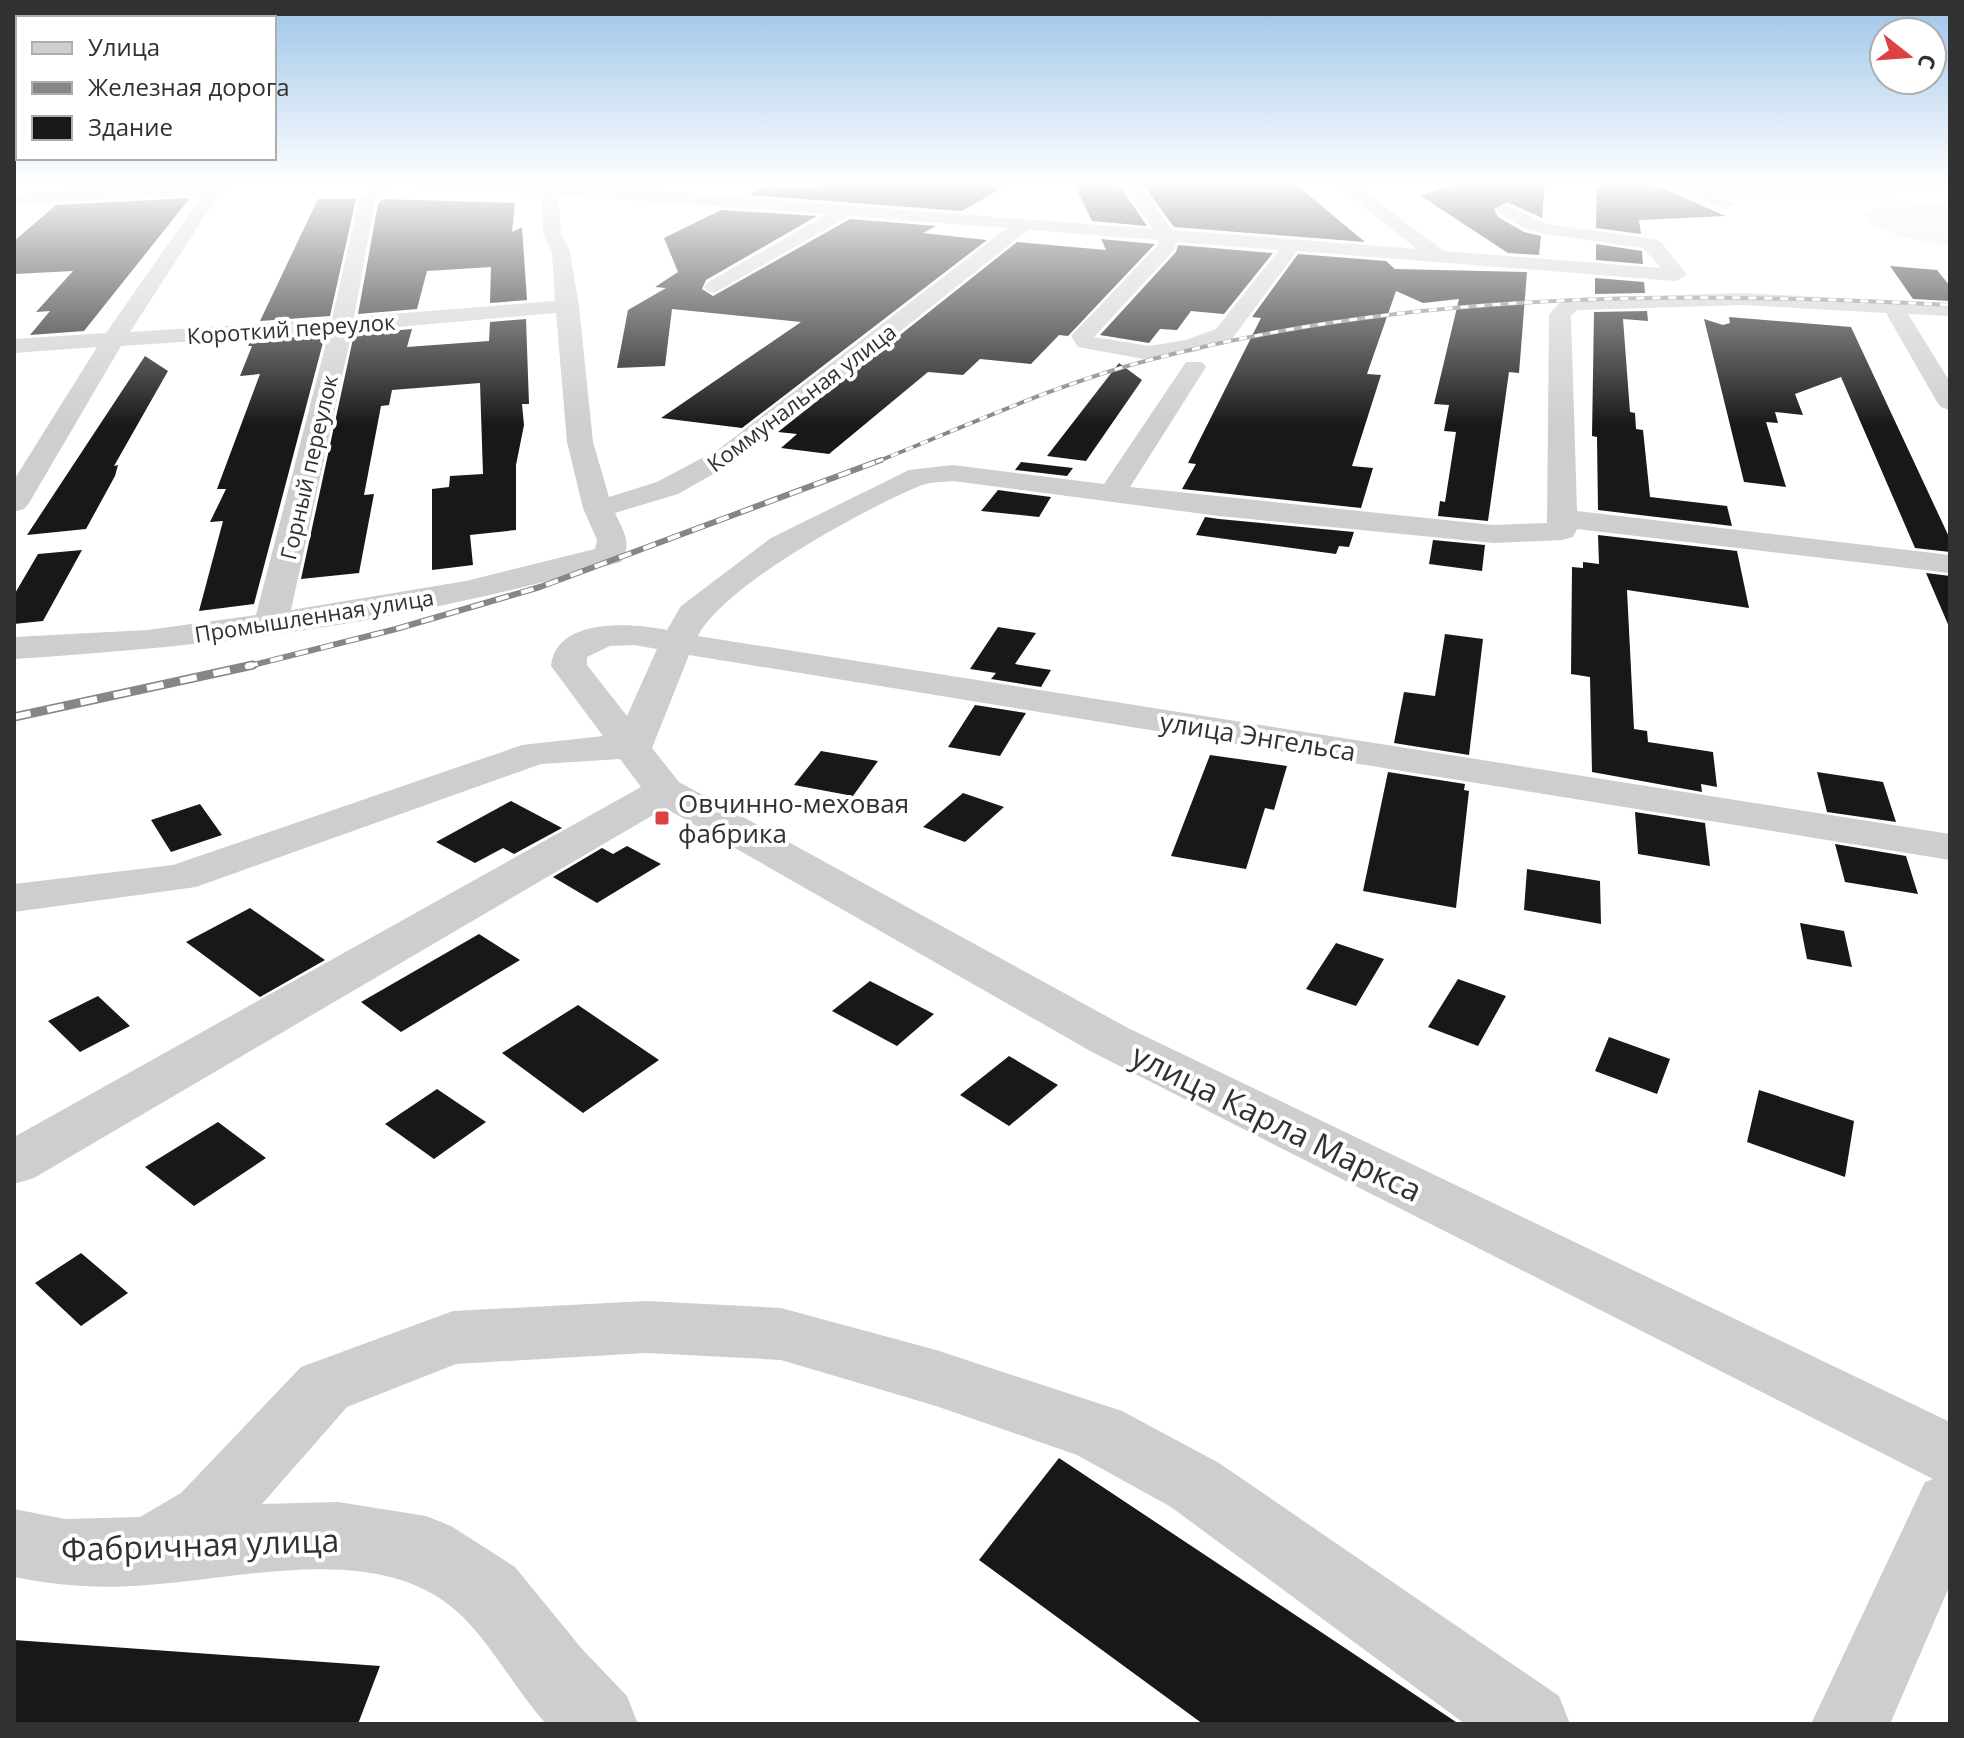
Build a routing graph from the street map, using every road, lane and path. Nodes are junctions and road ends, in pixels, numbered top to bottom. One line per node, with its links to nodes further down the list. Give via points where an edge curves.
1 (166, 263): 17 (street)
2 (354, 263): 16 (street, Горный переулок)
3 (562, 263): 14 (street)
4 (755, 263): 11 (street)
5 (974, 263): 23 (street, Коммунальная улица, via 697,476 651,496)
6 (1151, 263): 7 (street, via 1082,336 1086,342 1149,353 1224,334)
7 (1278, 263)
8 (1525, 263): 9 (street, via 1684,276)
9 (1670, 263)
10 (1740, 280): 12 (street)
11 (714, 287)
12 (1950, 296)
13 (1892, 305): 15 (street); 20 (street); 24 (street, via 1744,299 1571,304 1560,315)
14 (568, 306): 16 (street, Короткий переулок); 23 (street, via 580,442)
15 (1950, 310)
16 (342, 325): 17 (street, Короткий переулок); 26 (street, Горный переулок)
17 (113, 340): 18 (street, Короткий переулок); 22 (street)
18 (14, 346)
19 (1194, 367): 21 (street)
20 (1950, 402)
21 (1112, 493): 24 (street, via 1493,534); 27 (street, via 953,473 919,476 782,545 693,613)
22 (14, 503)
23 (598, 508): 26 (street, Промышленная улица, via 612,540 610,555 466,591)
24 (1562, 524): 25 (street)
25 (1950, 564)
26 (271, 622): 28 (street, Промышленная улица, via 148,640)
27 (677, 643): 29 (street); 29 (street, улица Энгельса, via 625,633 592,638 570,652 569,666); 31 (street, улица Энгельса)
28 (14, 648)
29 (634, 746): 30 (street, улица Карла Маркса); 32 (street, via 536,753 180,878)
30 (665, 791): 33 (street); 34 (street, улица Карла Маркса, via 1110,1040)
31 (1950, 847)
32 (14, 898)
33 (14, 1163)
34 (1950, 1455)
35 (1950, 1505): 40 (street)
36 (14, 1543): 37 (street, Фабричная улица, via 65,1553)
37 (148, 1551): 38 (street, Фабричная улица, via 267,1537 338,1536 426,1550 489,1592); 39 (street, via 206,1516 324,1387 453,1338 646,1327 781,1334 1098,1432 1195,1485)
38 (599, 1724)
39 (1531, 1724)
40 (1850, 1724)

